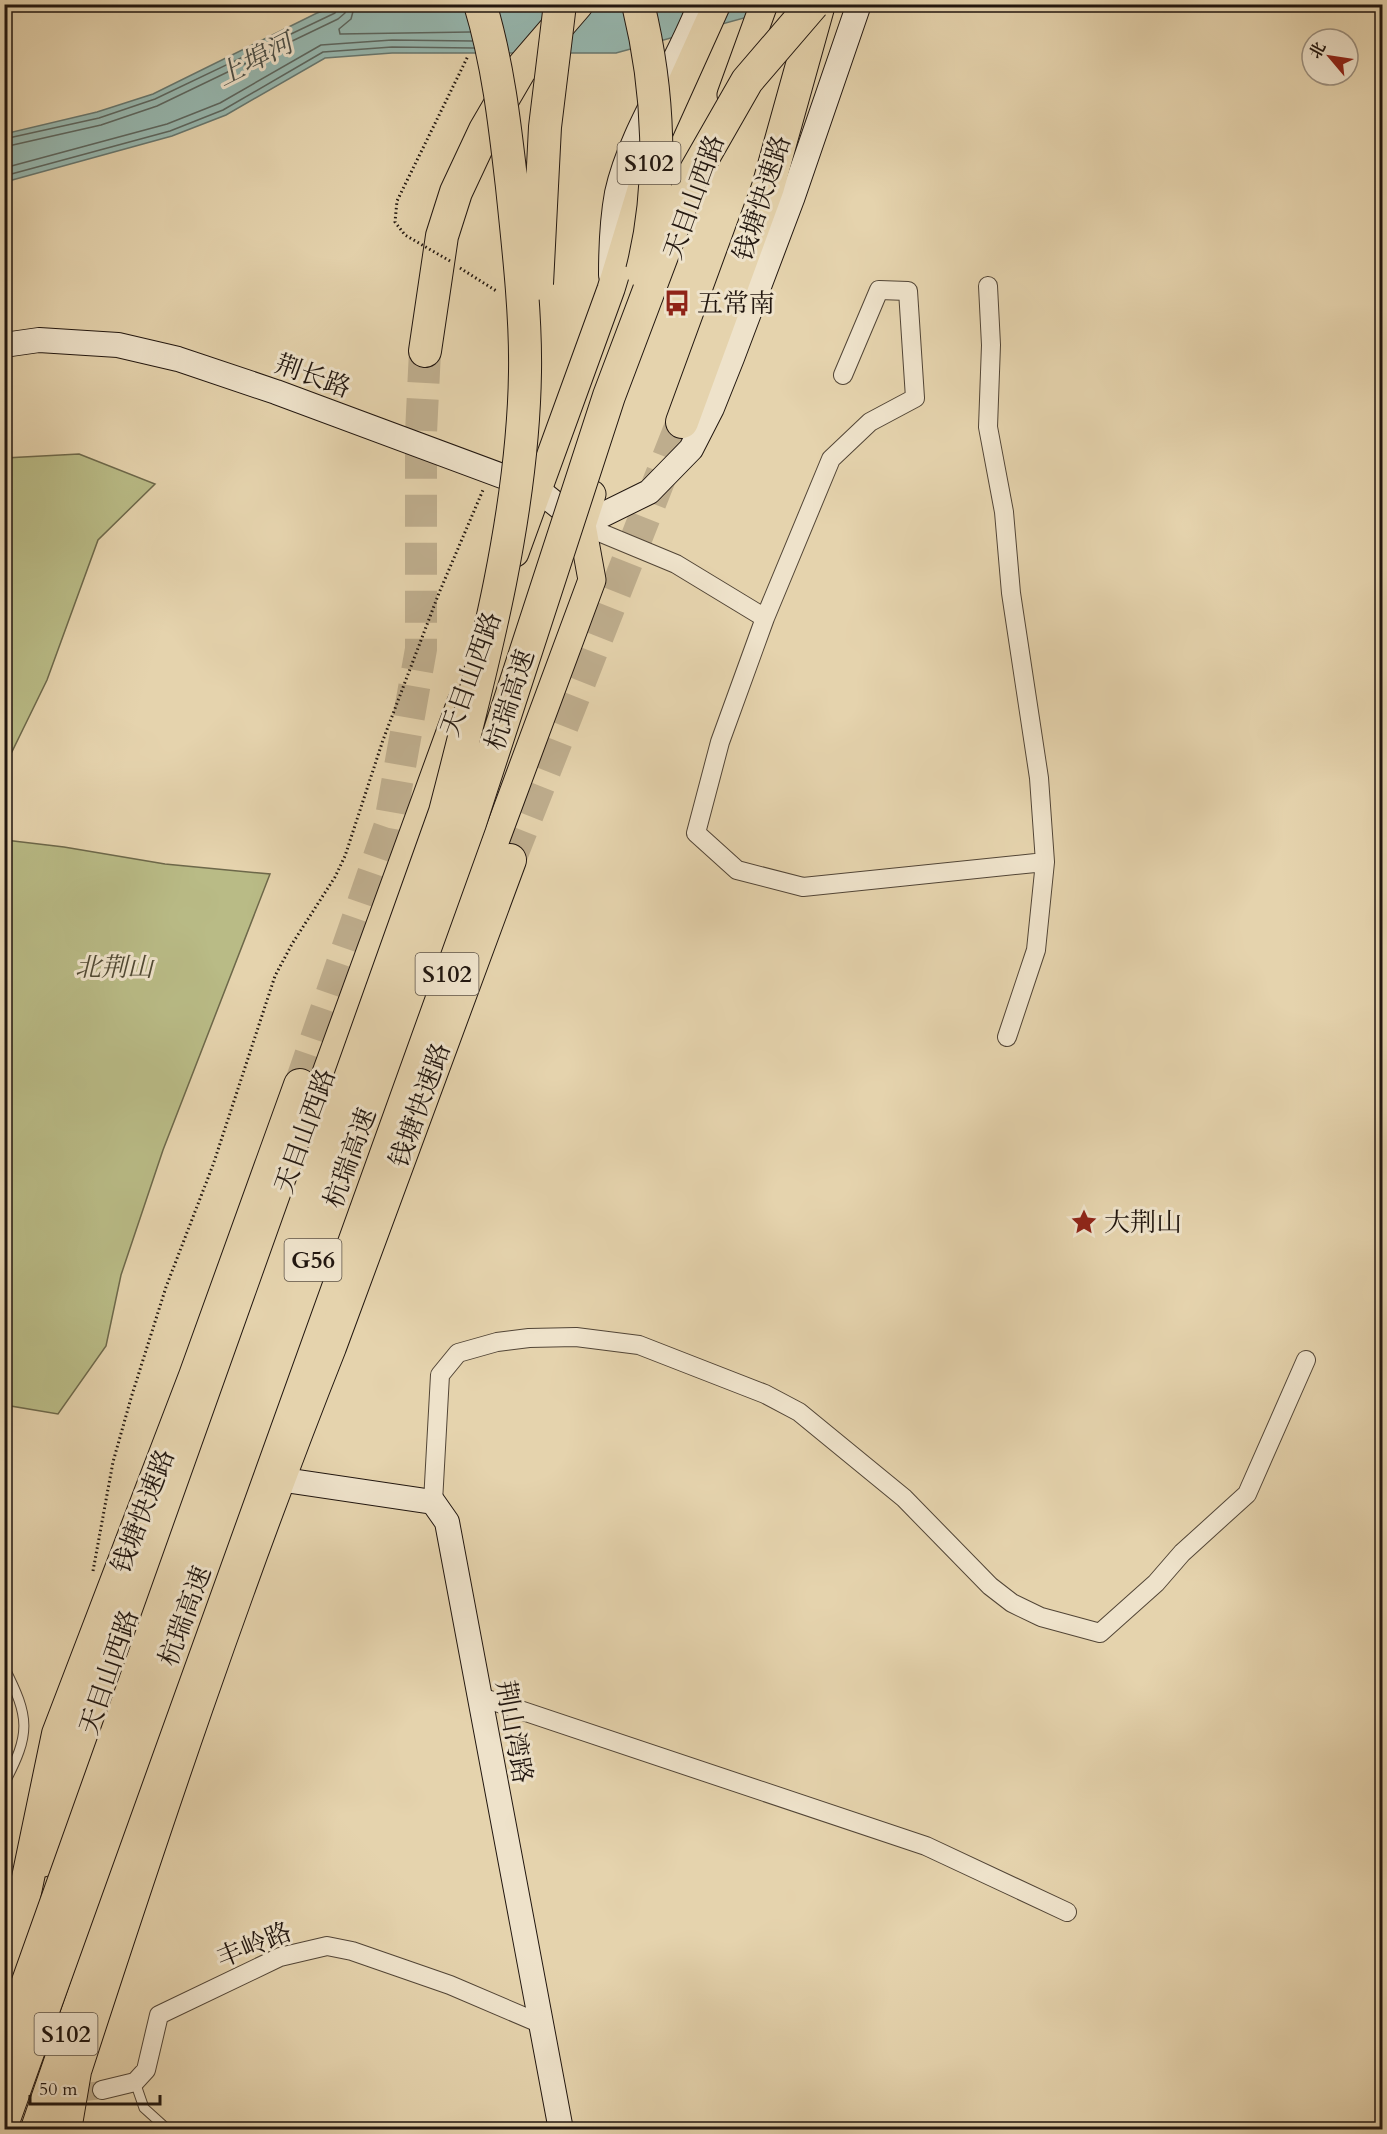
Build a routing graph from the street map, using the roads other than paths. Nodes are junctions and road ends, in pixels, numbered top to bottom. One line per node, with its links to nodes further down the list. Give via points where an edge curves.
1 (480, 4): 13 (highway, bridge, via 504,113)
2 (560, 4): 13 (highway, bridge, via 545,127 535,322)
3 (577, 4): 12 (highway, bridge, via 520,70 485,130 456,192 442,236)
4 (638, 4): 15 (highway, bridge, via 650,60 656,180 644,261)
5 (717, 4): 9 (main road, 天目山西路 / S102)
6 (859, 4): 18 (main road, via 736,347 691,448 649,492)
7 (764, 5): 18 (main road, 天目山西路 / S102, via 638,352)
8 (814, 18): 15 (highway, bridge, via 747,81 691,179); 16 (highway, 钱塘快速路, via 768,187)
9 (698, 24): 17 (main road, 天目山西路 / S102, via 657,137 611,290)
10 (988, 286): 21 (street, via 988,427 1004,512 1011,593 1039,778)
11 (4, 345): 17 (main road, 荆长路, via 39,340 118,345 178,359)
12 (425, 351)
13 (525, 371): 34 (highway, 杭瑞高速 / G56, bridge, via 521,444 506,544 478,684 445,812)
14 (843, 375): 19 (street, via 879,290 909,291 915,398 870,422 831,459)
15 (609, 396): 38 (highway, 杭瑞高速 / G56, bridge, via 470,823)
16 (682, 422)
17 (537, 489): 18 (main road, 荆长路); 32 (main road, 天目山西路 / S102)
18 (582, 525): 19 (street, via 676,564); 25 (main road, 天目山西路 / S102, via 592,580)
19 (765, 618): 21 (street, via 720,742 696,833 737,870 803,887)
20 (510, 860): 25 (highway, 钱塘快速路, via 330,1347)
21 (1045, 862): 22 (street, via 1036,950)
22 (1007, 1037)
23 (300, 1085): 32 (highway, 钱塘快速路, via 195,1376 58,1734)
24 (1306, 1360): 26 (street, via 1247,1494 1100,1633 1041,1617 1012,1603 990,1586 904,1498 799,1412 765,1394 639,1345 576,1337 529,1338 458,1353 440,1375)
25 (269, 1478): 26 (main road); 31 (main road, 天目山西路 / S102); 35 (highway, 钱塘快速路)
26 (433, 1502): 28 (main road, 荆山湾路, via 447,1522)
27 (4, 1667): 29 (lane, via 20,1697 26,1731)
28 (478, 1696): 30 (street, via 926,1846); 33 (main road, 荆山湾路)
29 (4, 1784)
30 (1067, 1912)
31 (99, 1938): 35 (highway); 39 (main road, 天目山西路 / S102)
32 (7, 1953)
33 (539, 2023): 36 (street, 丰岭路, via 450,1985 327,1946 280,1957 159,2015 146,2070); 42 (main road, 荆山湾路)
34 (4, 2049)
35 (76, 2068): 40 (highway)
36 (135, 2082): 37 (street); 41 (lane, via 144,2108)
37 (102, 2090)
38 (4, 2119)
39 (34, 2130)
40 (65, 2130)
41 (164, 2130)
42 (561, 2130)

